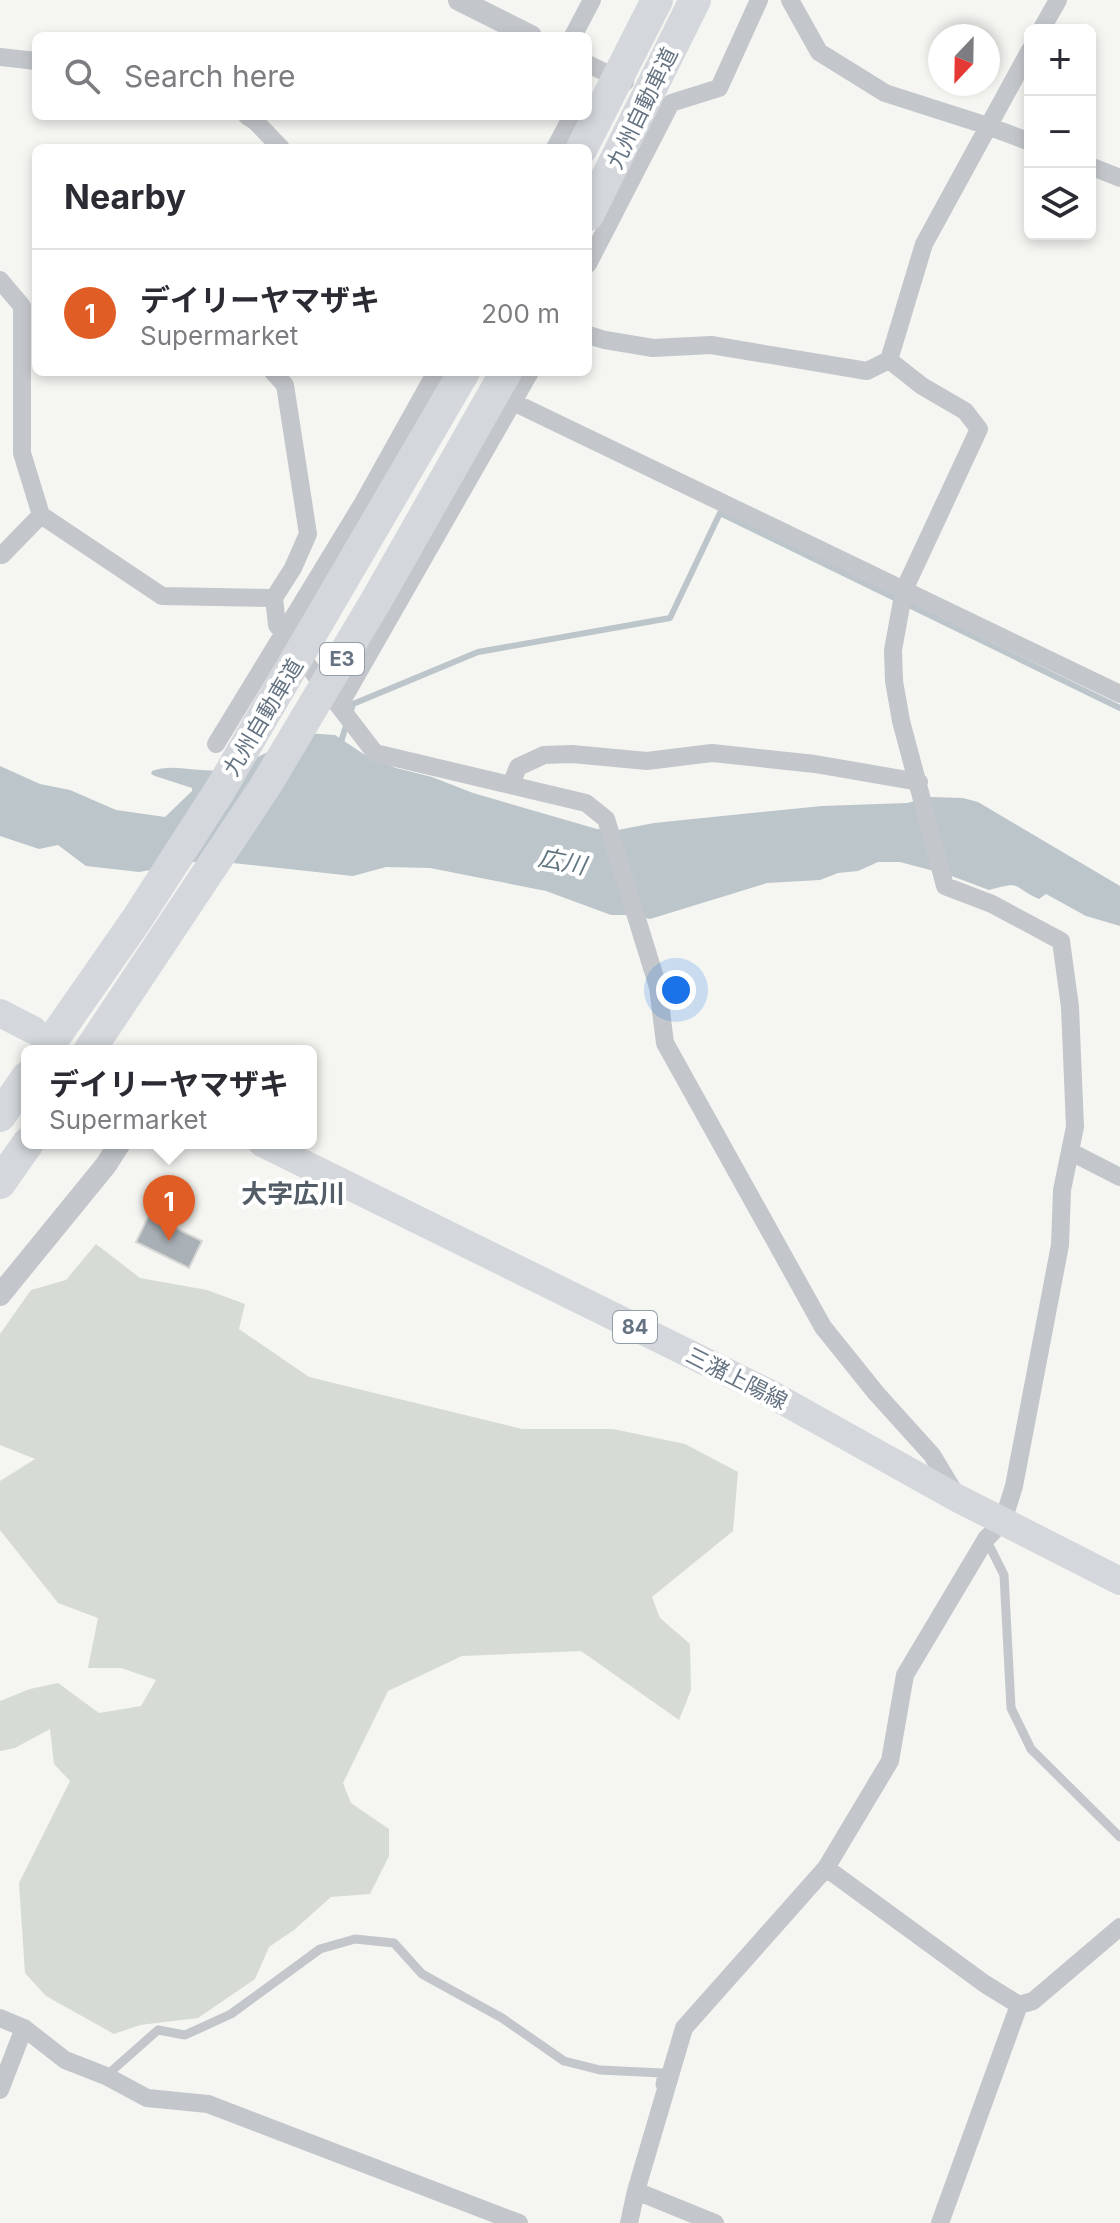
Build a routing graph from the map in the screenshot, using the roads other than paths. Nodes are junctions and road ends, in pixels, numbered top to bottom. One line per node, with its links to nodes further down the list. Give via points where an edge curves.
1 (459, 0): 9 (street)
2 (592, 0): 10 (street)
3 (657, 0): 22 (highway, 九州自動車道)
4 (695, 0): 25 (highway, 九州自動車道)
5 (759, 0): 15 (street, via 719,88)
6 (790, 0): 18 (street, via 819,52 885,93)
7 (1058, 0): 8 (street)
8 (1044, 24)
9 (523, 32)
10 (575, 32)
11 (0, 57): 12 (street)
12 (32, 61)
13 (1024, 61): 18 (street)
14 (592, 72): 15 (street)
15 (671, 103): 26 (street)
16 (253, 120): 20 (street)
17 (570, 120): 21 (street)
18 (988, 126): 19 (street); 29 (street, via 924,244)
19 (1024, 140)
20 (277, 144)
21 (557, 144)
22 (584, 144)
23 (1095, 168): 24 (street)
24 (1120, 178)
25 (592, 207)
26 (592, 256)
27 (0, 280): 34 (street, via 22,306 22,453)
28 (592, 336): 29 (street, via 653,348 711,345 867,371)
29 (889, 360): 36 (street, via 965,411 979,429)
30 (277, 376): 37 (street, via 285,385 308,534)
31 (434, 376): 38 (street)
32 (462, 376): 45 (highway, 九州自動車道 / E3, via 220,790 137,919)
33 (510, 387): 36 (street); 40 (street); 46 (highway, 九州自動車道 / E3, via 274,771)
34 (41, 515): 35 (street); 37 (street, via 162,596)
35 (0, 554)
36 (904, 590): 39 (street); 42 (street, via 893,650 894,681)
37 (274, 598): 38 (street, via 277,625)
38 (284, 634): 40 (street); 41 (street)
39 (1120, 694)
40 (339, 706): 43 (street, via 375,753)
41 (216, 744)
42 (919, 784): 43 (street, via 815,764 712,753 647,761 544,755 518,767); 52 (street, via 945,886 1061,941 1070,1007 1075,1127)
43 (511, 785): 56 (street, via 586,803 606,819 642,929 672,1057 823,1327 932,1455)
44 (1, 1015): 45 (main road)
45 (39, 1040)
46 (93, 1045)
47 (21, 1086): 48 (highway)
48 (0, 1116)
49 (24, 1149): 54 (highway)
50 (116, 1149): 55 (street)
51 (274, 1149): 56 (main road, 三潴上陽線 / 84, via 769,1393)
52 (1071, 1152): 53 (street); 57 (street, via 1062,1190 1060,1245 1014,1486)
53 (1120, 1177)
54 (0, 1183)
55 (0, 1295)
56 (957, 1498): 57 (main road, 三潴上陽線 / 84)
57 (994, 1530): 58 (main road, 三潴上陽線 / 84); 59 (lane, via 1004,1575 1011,1708 1031,1749); 60 (street, via 905,1675 890,1761)
58 (1120, 1581)
59 (1120, 1837)
60 (826, 1868): 62 (street); 67 (street, via 684,2028)
61 (1120, 1927): 62 (street, via 1033,2001)
62 (1019, 2005): 72 (street)
63 (0, 2018): 64 (street)
64 (24, 2028): 65 (street, via 65,2060); 66 (street)
65 (106, 2076): 67 (lane, via 158,2030 185,2035 231,2014 320,1949 355,1939 394,1943 422,1974 502,2018 564,2061 600,2070 662,2073); 69 (street, via 147,2098 208,2104)
66 (0, 2090)
67 (661, 2112): 68 (street)
68 (636, 2191): 70 (street); 71 (street)
69 (519, 2223)
70 (629, 2223)
71 (715, 2223)
72 (940, 2223)

